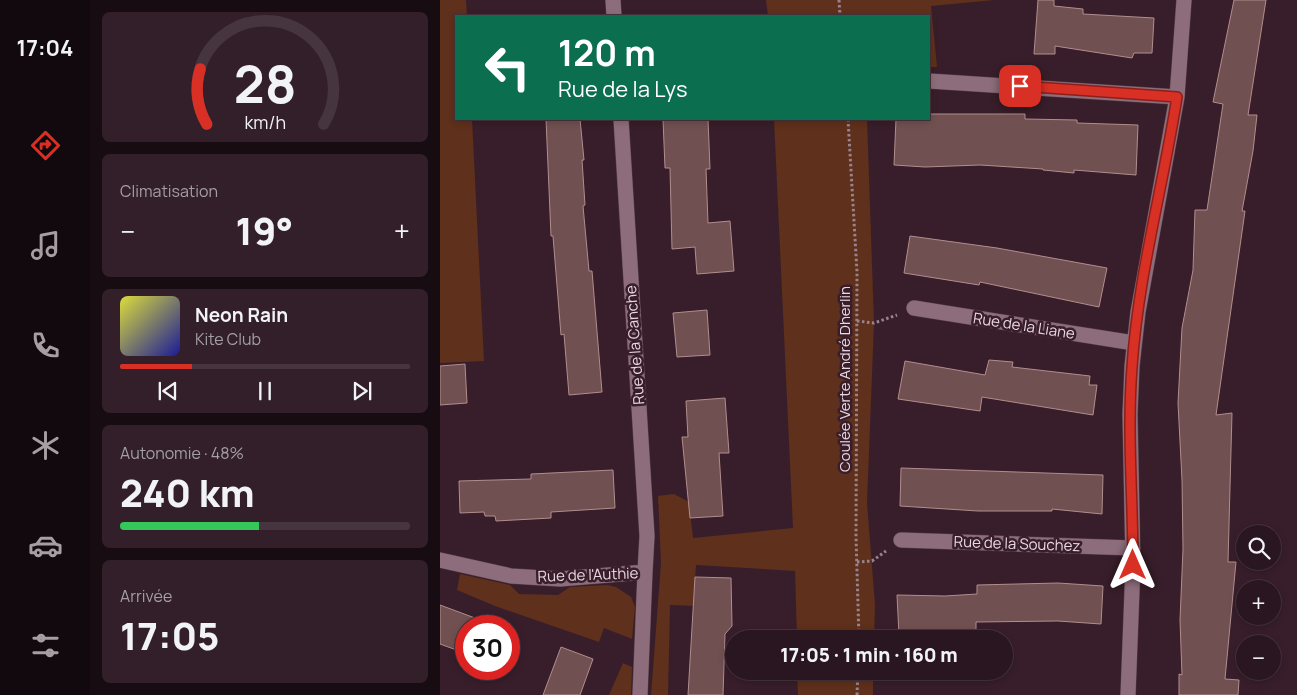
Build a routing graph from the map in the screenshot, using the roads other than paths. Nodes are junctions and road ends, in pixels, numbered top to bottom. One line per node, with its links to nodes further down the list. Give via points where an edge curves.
1 (613, 0): 3 (street)
2 (1184, 0): 5 (street)
3 (614, 15)
4 (930, 81): 5 (street)
5 (1177, 97): 8 (street)
6 (621, 120): 12 (street, Rue de la Canche, via 647,536)
7 (914, 308): 8 (street, Rue de la Liane)
8 (1134, 343): 10 (street, via 1130,414)
9 (901, 540): 10 (street, Rue de la Souchez)
10 (1133, 548): 14 (street)
11 (440, 560): 12 (street, Rue de l'Authie, via 511,576 541,578)
12 (645, 572): 13 (street, Rue de l'Authie)
13 (640, 695)
14 (1128, 695)

